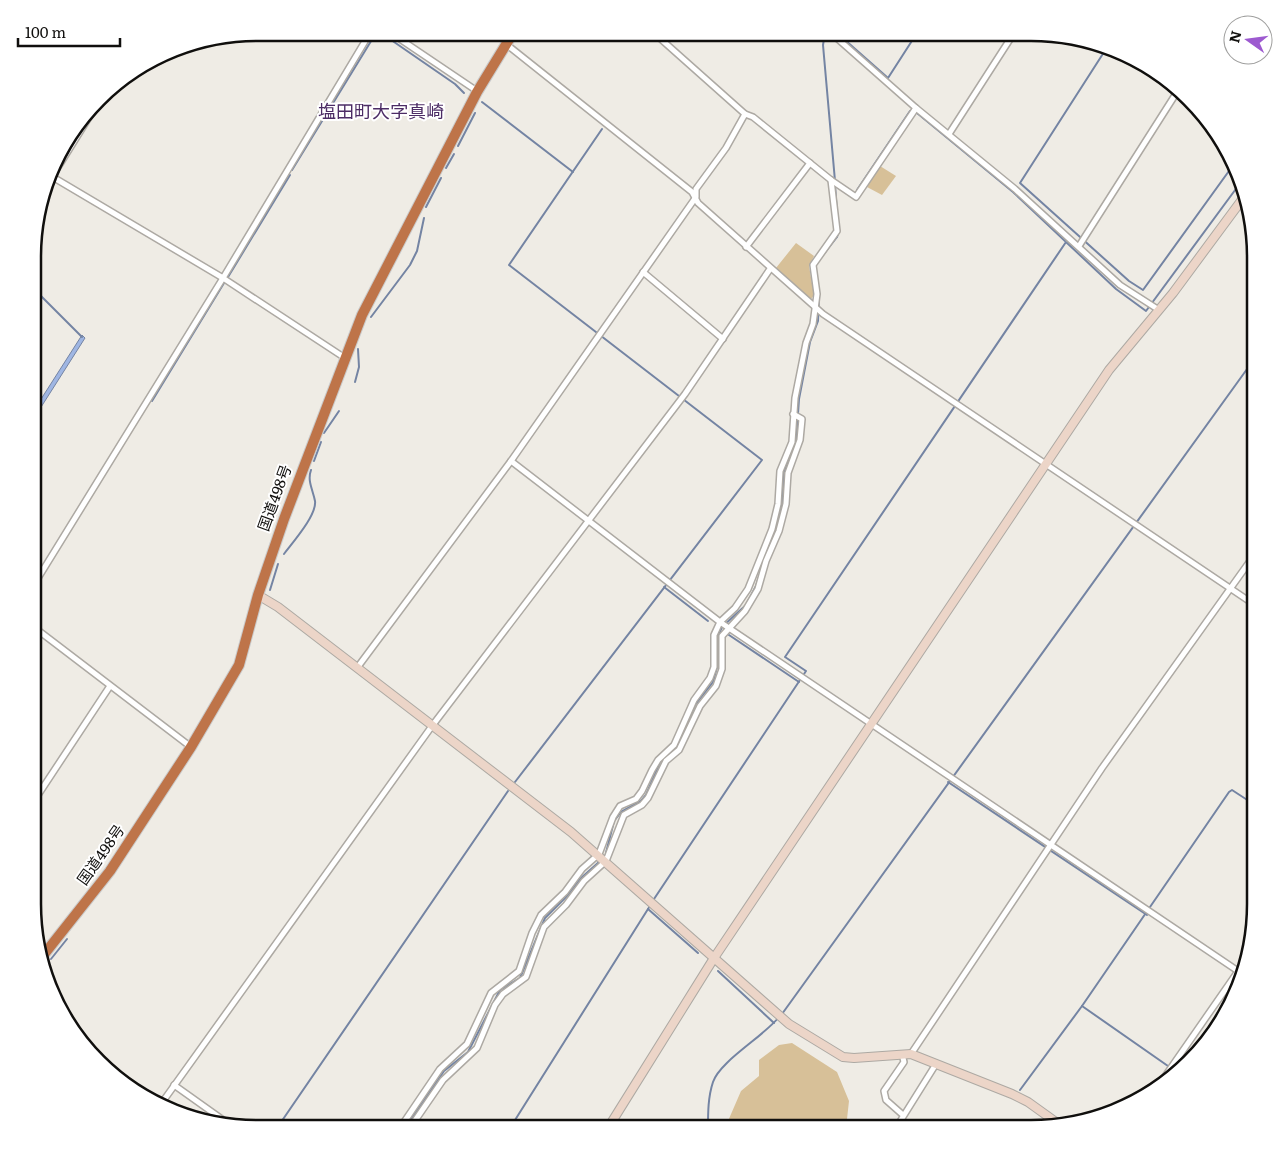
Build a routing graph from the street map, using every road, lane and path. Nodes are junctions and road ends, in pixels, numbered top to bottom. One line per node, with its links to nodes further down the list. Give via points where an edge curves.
1 (365, 41): 22 (street)
2 (407, 41): 8 (street)
3 (508, 41): 7 (highway, 国道498号)
4 (663, 41): 11 (street)
5 (840, 41): 10 (street)
6 (1009, 41): 12 (street)
7 (506, 44): 8 (highway, 国道498号); 16 (street)
8 (477, 92): 26 (highway, 国道498号, via 374,288)
9 (1174, 96): 18 (street)
10 (916, 108): 12 (street); 15 (street, via 856,197)
11 (745, 114): 13 (street, via 754,117); 16 (street, via 696,190)
12 (949, 134): 18 (street)
13 (810, 163): 15 (street); 19 (street)
14 (56, 179): 22 (street)
15 (831, 180): 23 (street, via 837,231 813,265 817,294)
16 (696, 197): 19 (street, via 698,204); 21 (street)
17 (1239, 202): 24 (street)
18 (1079, 246): 24 (street, via 1120,285)
19 (746, 247): 20 (street)
20 (770, 269): 23 (street); 25 (street)
21 (643, 272): 25 (street); 28 (street)
22 (223, 278): 26 (street); 32 (street)
23 (814, 306): 27 (street); 29 (street)
24 (1157, 309): 29 (street, via 1109,370)
25 (723, 339): 30 (street)
26 (345, 358): 34 (highway, 国道498号)
27 (794, 414): 36 (street, via 792,442 780,471 778,504 772,529 748,589); 37 (street, via 802,419 800,440 788,473 786,504 779,531 752,601)
28 (511, 461): 30 (street); 39 (street)
29 (1047, 464): 33 (street); 41 (street)
30 (588, 521): 36 (street); 42 (street)
31 (1247, 565): 33 (street)
32 (41, 573)
33 (1230, 589): 35 (street); 45 (street)
34 (258, 596): 39 (street, via 278,607); 43 (highway, 国道498号, via 239,665)
35 (1247, 600)
36 (720, 622): 37 (street); 46 (street, via 714,635 714,667 710,678 694,700 674,745 658,760 642,791 636,799 620,806 612,817)
37 (728, 628): 41 (street); 47 (street, via 722,636 722,668 716,686 700,706 679,750 666,761 648,798 624,815)
38 (41, 633): 40 (street)
39 (357, 668): 42 (street)
40 (110, 686): 43 (street); 44 (street)
41 (872, 723): 45 (street); 49 (street)
42 (432, 726): 46 (street); 55 (street)
43 (191, 747): 48 (highway, 国道498号, via 110,871)
44 (41, 790)
45 (1050, 845): 50 (street); 52 (street)
46 (599, 854): 47 (street); 60 (street, via 541,915 519,971 492,993 467,1044 440,1069)
47 (606, 861): 49 (street); 61 (street, via 544,927 526,977 503,994 477,1048 443,1080)
48 (47, 951)
49 (714, 958): 52 (street, via 784,1020 843,1057); 62 (street)
50 (1237, 967)
51 (1234, 977): 54 (street)
52 (906, 1054): 53 (street); 57 (street, via 884,1091 886,1100)
53 (936, 1064): 57 (street); 59 (street, via 1012,1094)
54 (1171, 1067)
55 (174, 1085): 56 (street); 58 (street)
56 (164, 1099)
57 (903, 1115): 63 (street)
58 (218, 1116)
59 (1051, 1119)
60 (405, 1120)
61 (416, 1120)
62 (613, 1120)
63 (900, 1120)

